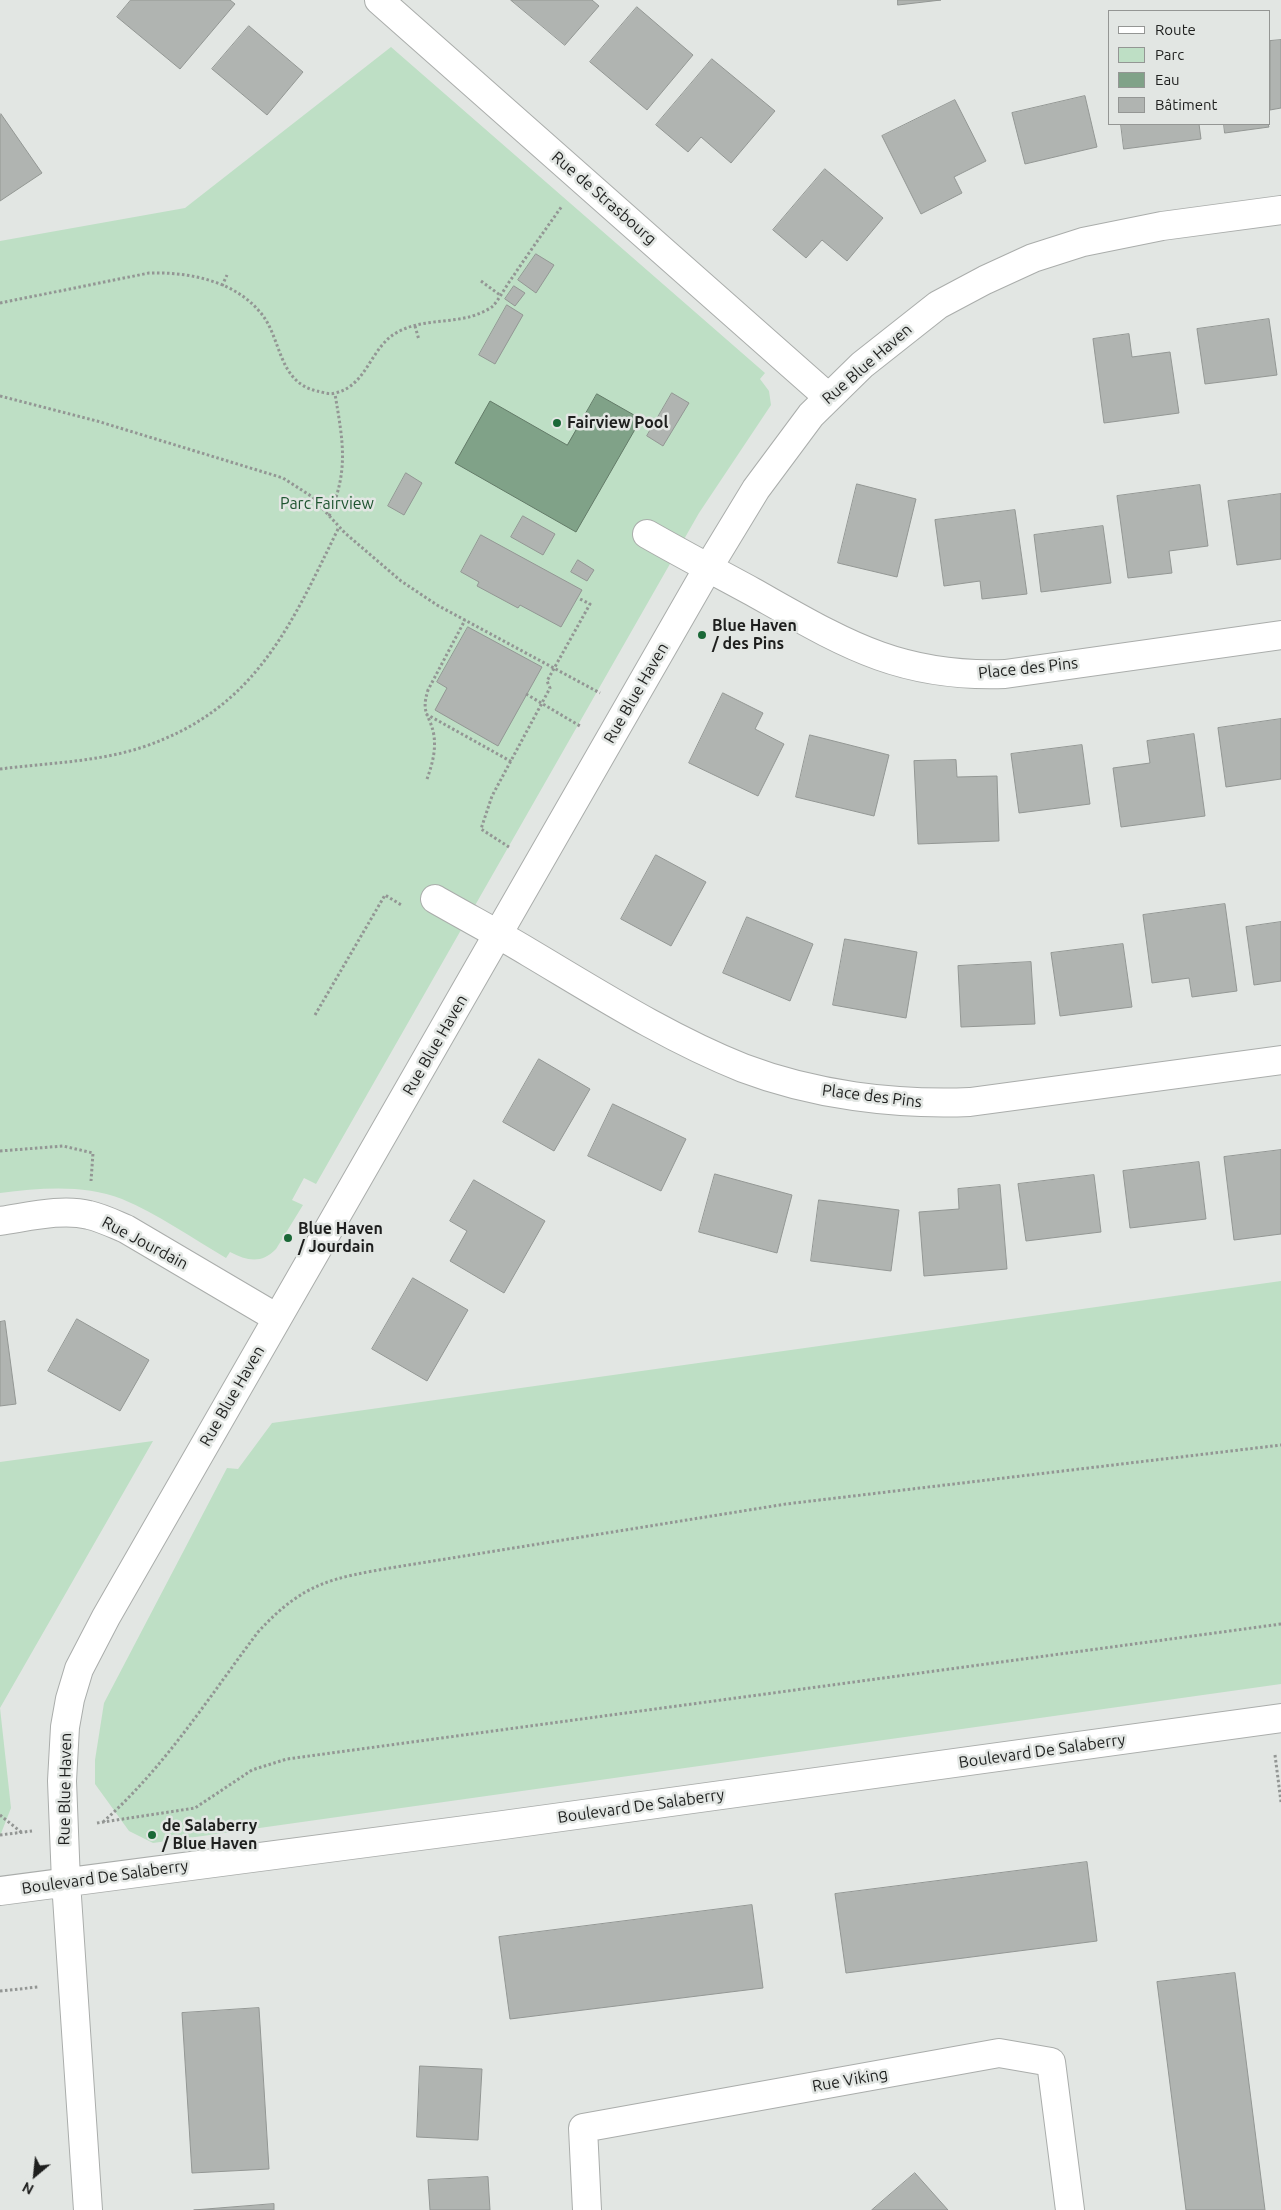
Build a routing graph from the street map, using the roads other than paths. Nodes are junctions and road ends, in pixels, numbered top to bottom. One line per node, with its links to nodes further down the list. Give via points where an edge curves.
1 (379, 0): 3 (street, Rue de Strasbourg)
2 (1281, 210): 3 (street, Rue Blue Haven, via 1119,233 1033,258 938,305)
3 (828, 396): 5 (street, Rue Blue Haven, via 774,463)
4 (647, 534): 5 (street, Place des Pins)
5 (708, 568): 6 (street, Place des Pins, via 858,649 900,664 953,673 979,675 1030,671); 8 (street, Rue Blue Haven)
6 (1281, 635)
7 (435, 899): 8 (street, Place des Pins)
8 (498, 935): 9 (street, Place des Pins, via 614,1003 718,1057 797,1085 846,1094 915,1102 970,1102); 11 (street, Rue Blue Haven)
9 (1281, 1060)
10 (0, 1221): 11 (street, Rue Jourdain, via 88,1214 126,1230)
11 (277, 1318): 13 (street, Rue Blue Haven, via 98,1631 80,1669 68,1711 64,1746 62,1781)
12 (1281, 1718): 13 (street, Boulevard De Salaberry)
13 (66, 1882): 14 (street, Boulevard De Salaberry); 15 (street, Rue Blue Haven)
14 (0, 1891)
15 (88, 2210)
16 (587, 2210): 17 (street, Rue Viking, via 583,2128 999,2053 1051,2062)
17 (1070, 2210)

